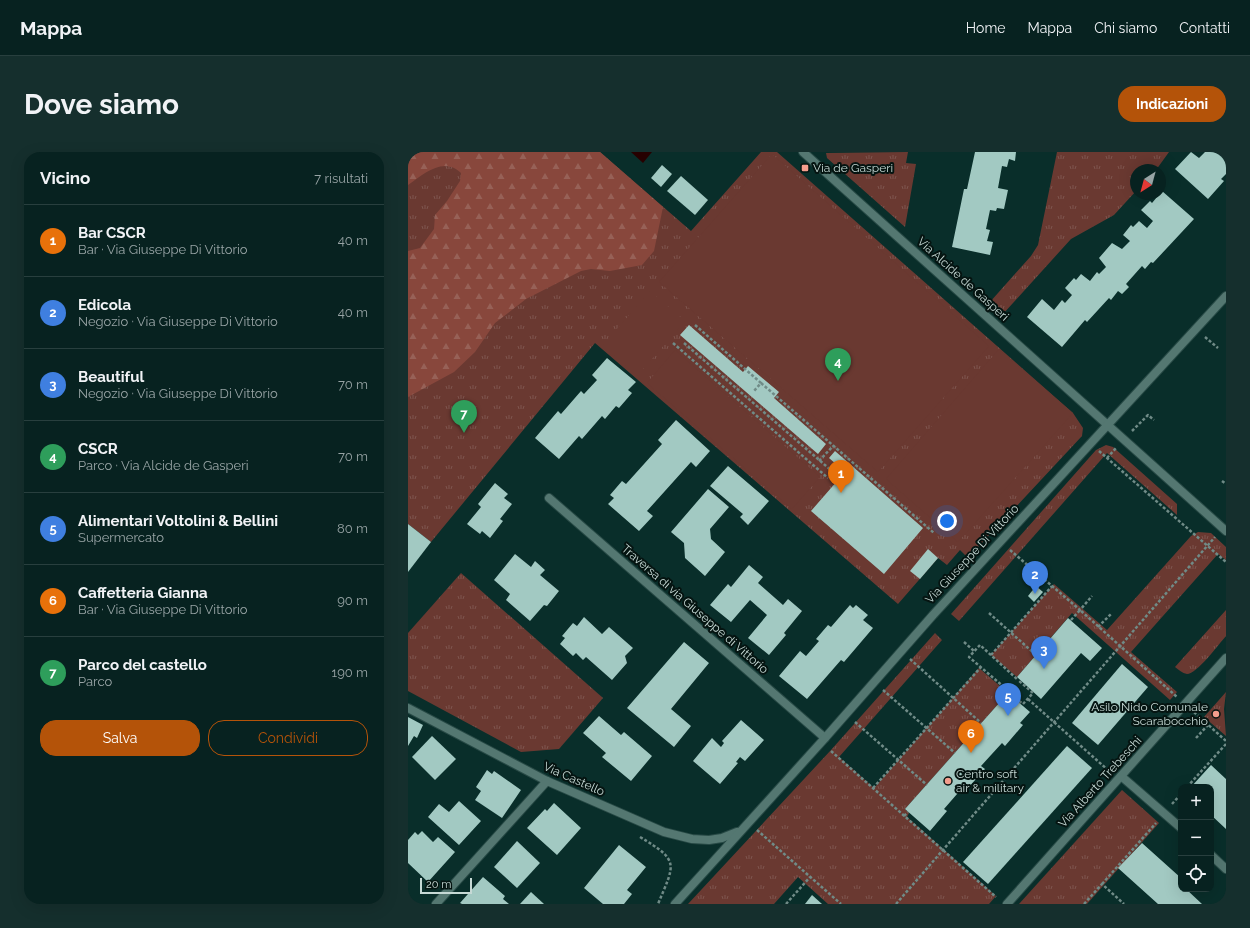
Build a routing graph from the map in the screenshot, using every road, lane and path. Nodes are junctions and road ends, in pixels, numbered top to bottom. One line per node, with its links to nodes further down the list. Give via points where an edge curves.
1 (805, 152): 12 (street, Via Alcide de Gasperi)
2 (1226, 296): 4 (street, Via Giuseppe Di Vittorio)
3 (694, 325): 10 (path)
4 (1196, 329): 7 (path); 12 (street, Via Giuseppe Di Vittorio)
5 (673, 343): 8 (path)
6 (684, 343): 17 (path)
7 (1218, 348)
8 (708, 373): 9 (path); 13 (path)
9 (705, 376)
10 (761, 383): 11 (path); 16 (path)
11 (754, 391)
12 (1107, 425): 15 (street, Via Giuseppe Di Vittorio); 23 (street, Via Alcide de Gasperi)
13 (781, 436): 14 (path); 19 (path)
14 (778, 440)
15 (1090, 443): 25 (street, Via Giuseppe Di Vittorio); 26 (path)
16 (833, 446): 17 (path); 24 (path)
17 (820, 461): 18 (path)
18 (833, 472)
19 (828, 478)
20 (1222, 481): 21 (path)
21 (1226, 484)
22 (549, 498): 55 (street, Traversa di via Giuseppe di Vittorio)
23 (1225, 529): 26 (path)
24 (934, 533)
25 (1000, 541): 28 (path); 38 (street, Via Giuseppe Di Vittorio)
26 (1208, 546): 27 (path); 37 (path)
27 (1226, 562)
28 (1052, 586): 30 (path); 35 (path)
29 (1092, 596): 30 (path)
30 (1080, 610): 33 (path); 34 (path)
31 (989, 613): 35 (path)
32 (1112, 613): 34 (path)
33 (1070, 620)
34 (1098, 627): 37 (path)
35 (1011, 633): 40 (path); 41 (path)
36 (964, 642): 39 (path)
37 (1120, 646): 47 (path); 50 (path)
38 (901, 651): 44 (street, Via Giuseppe Di Vittorio); 45 (path)
39 (974, 651): 40 (path, via 980,646); 43 (path, via 970,657)
40 (991, 655): 46 (path, via 1033,693)
41 (1036, 655)
42 (1226, 658): 47 (street, Via Alberto Trebeschi)
43 (981, 667): 45 (path); 46 (path, via 1023,704)
44 (874, 682): 49 (street, Via Giuseppe Di Vittorio); 53 (path)
45 (953, 697): 51 (path); 53 (path)
46 (1028, 699): 50 (path)
47 (1185, 704): 52 (path); 59 (street, Via Alberto Trebeschi)
48 (408, 708): 60 (street, Via Castello)
49 (846, 714): 55 (street, Via Giuseppe Di Vittorio); 58 (path)
50 (1054, 722): 59 (path); 71 (path)
51 (981, 723)
52 (1208, 725): 54 (path); 56 (path)
53 (926, 728): 57 (path); 58 (path)
54 (1196, 738)
55 (823, 740): 63 (path); 67 (street, Via Giuseppe Di Vittorio)
56 (1226, 743): 61 (path)
57 (954, 753)
58 (898, 760): 62 (path); 63 (path)
59 (1120, 777): 65 (street); 83 (street, Via Alberto Trebeschi)
60 (547, 781): 69 (street, Via Castello, via 664,832 709,840); 77 (street)
61 (1190, 784)
62 (927, 785)
63 (873, 788): 66 (path)
64 (908, 812): 66 (path)
65 (1164, 813): 68 (street); 75 (path)
66 (904, 816): 71 (path)
67 (748, 822): 69 (street, Via Giuseppe Di Vittorio); 74 (path)
68 (1178, 825)
69 (740, 831): 79 (street, Via Giuseppe Di Vittorio)
70 (636, 834): 78 (path, via 660,849 672,866)
71 (943, 850): 76 (path); 82 (path)
72 (1212, 856): 73 (street)
73 (1226, 868)
74 (810, 877): 80 (path); 81 (path)
75 (1102, 884): 84 (path); 85 (path)
76 (999, 899)
77 (436, 904)
78 (658, 904)
79 (675, 904)
80 (786, 904)
81 (841, 904)
82 (896, 904)
83 (1007, 904)
84 (1084, 904)
85 (1124, 904)

